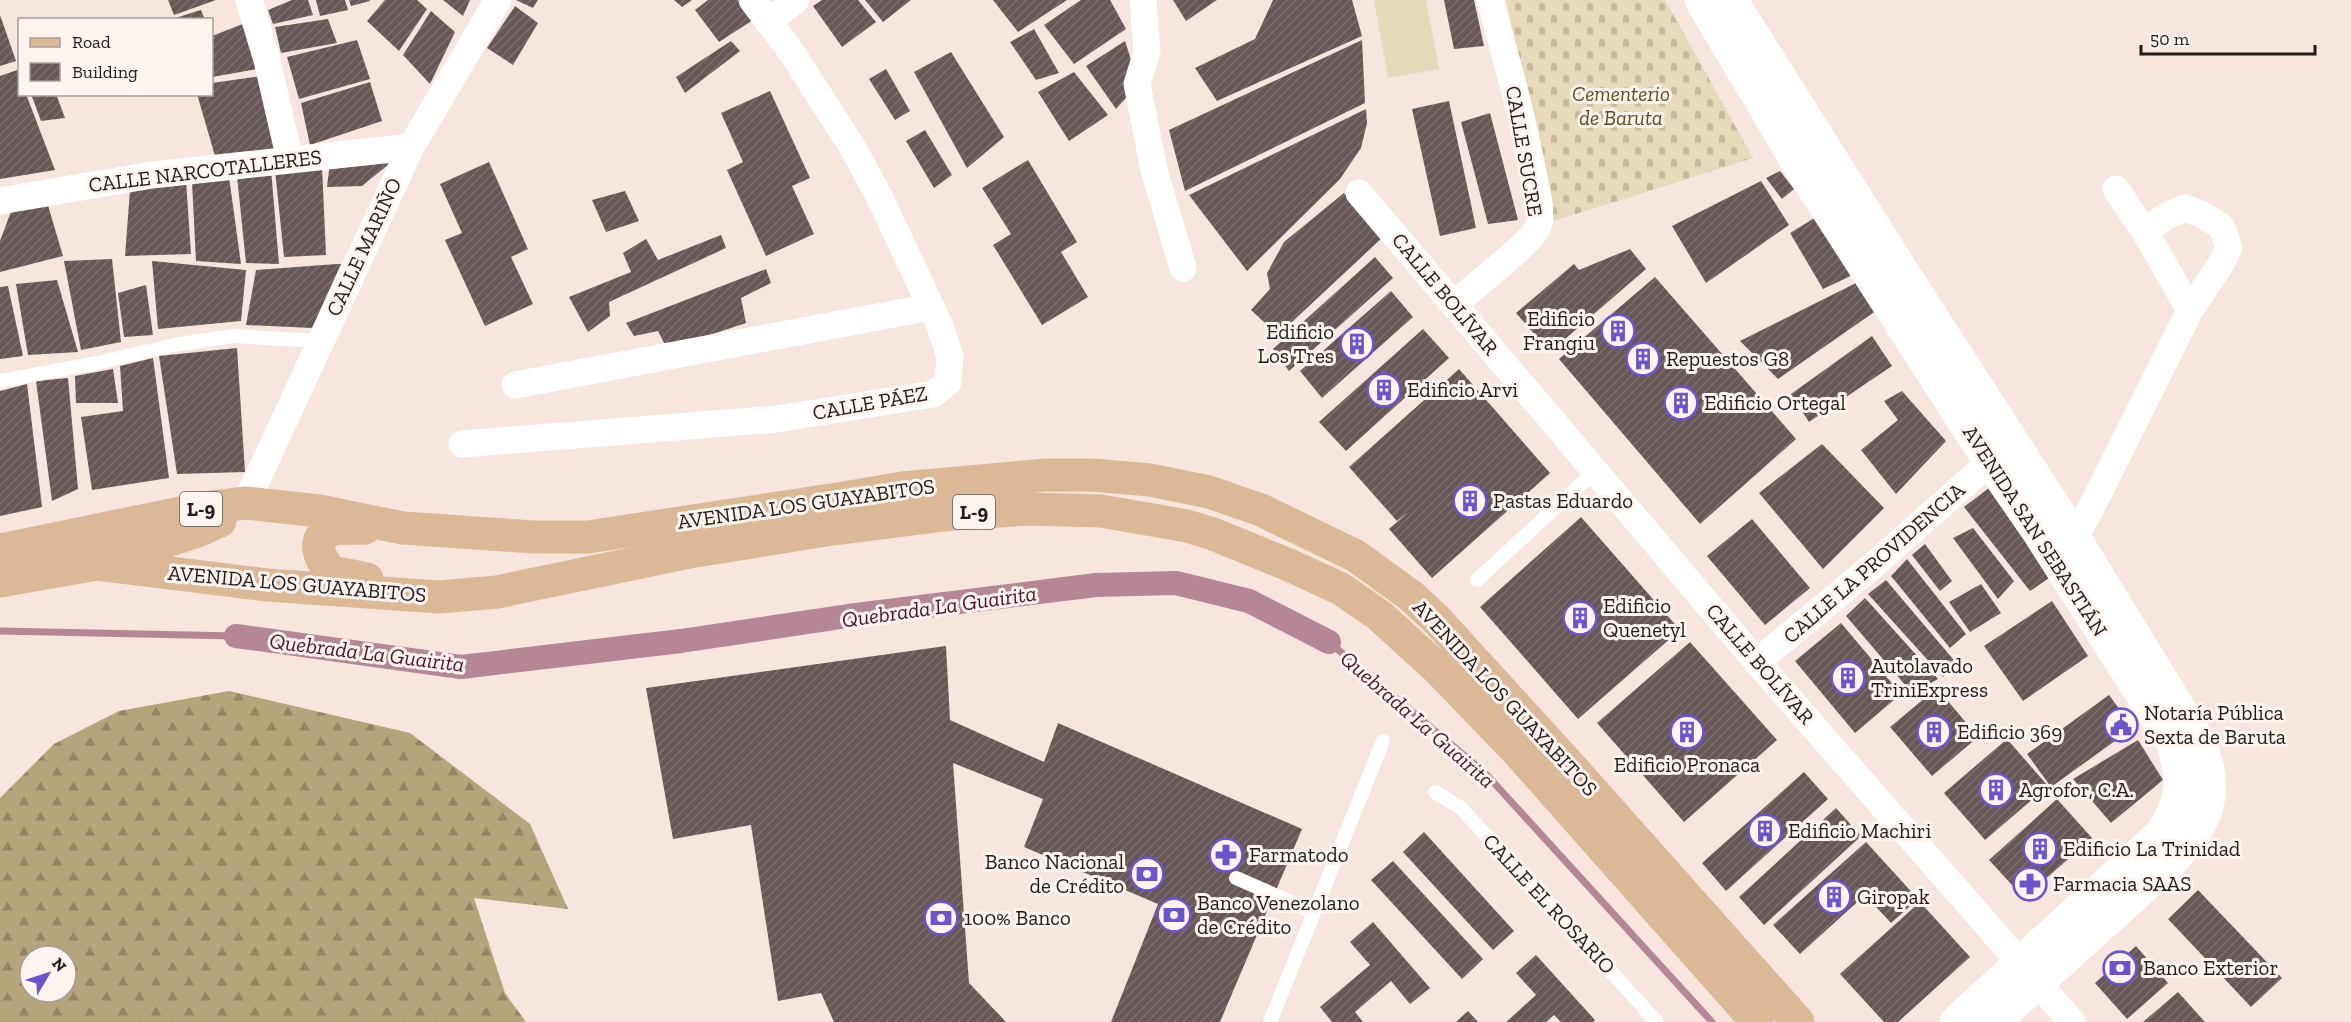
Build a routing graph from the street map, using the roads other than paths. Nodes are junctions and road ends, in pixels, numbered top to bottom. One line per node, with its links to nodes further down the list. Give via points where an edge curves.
1 (249, 0): 11 (street)
2 (498, 0): 10 (street, CALLE MARIÑO)
3 (752, 0): 9 (street, CALLE PÁEZ)
4 (796, 0): 9 (street)
5 (1143, 0): 16 (street, via 1147,52 1137,84 1154,170)
6 (1490, 0): 17 (street, CALLE SUCRE, via 1522,117 1539,211 1538,228 1527,242)
7 (1701, 0): 20 (street, AVENIDA SAN SEBASTIÁN, via 1800,167)
8 (1731, 0): 20 (street, AVENIDA SAN SEBASTIÁN)
9 (768, 22): 18 (street, CALLE PÁEZ, via 851,145)
10 (411, 147): 11 (street, CALLE NARCOTALLERES); 21 (street, CALLE MARIÑO)
11 (290, 160): 14 (street, CALLE NARCOTALLERES, via 152,175)
12 (2116, 189): 15 (street)
13 (1359, 193): 17 (street, CALLE BOLÍVAR)
14 (0, 201)
15 (2145, 232): 19 (street); 19 (street, via 2185,208 2222,227 2229,247)
16 (1183, 268)
17 (1454, 304): 26 (street, CALLE BOLÍVAR)
18 (931, 307): 23 (street); 24 (street, CALLE PÁEZ, via 950,357 948,382 933,394 777,419)
19 (2190, 310): 29 (street, via 2100,491)
20 (1915, 318): 25 (street, AVENIDA SAN SEBASTIÁN)
21 (321, 341): 22 (lane, via 233,336); 27 (street, CALLE MARIÑO)
22 (0, 381)
23 (515, 385)
24 (462, 444)
25 (2002, 454): 29 (street, AVENIDA SAN SEBASTIÁN); 35 (street, CALLE LA PROVIDENCIA)
26 (1595, 471): 32 (lane); 35 (street, CALLE BOLÍVAR)
27 (246, 503): 28 (main road, AVENIDA LOS GUAYABITOS / L-9, via 319,511); 30 (main road, AVENIDA LOS GUAYABITOS / L-9); 31 (main road, via 200,530)
28 (403, 528): 34 (main road, L-9, via 332,531 322,535 318,545 320,556 332,572 378,581); 44 (main road, AVENIDA LOS GUAYABITOS / L-9, via 588,537 902,488 1045,475 1150,480 1209,492 1261,510 1356,555 1436,619)
29 (2062, 544): 40 (street, AVENIDA SAN SEBASTIÁN, via 2172,742 2180,765 2179,800 2171,819 2170,844)
30 (0, 550)
31 (97, 564): 33 (main road, AVENIDA LOS GUAYABITOS / L-9); 34 (main road, AVENIDA LOS GUAYABITOS / L-9, via 267,585 438,597)
32 (1477, 579)
33 (0, 581)
34 (532, 585): 43 (main road, AVENIDA LOS GUAYABITOS / L-9, via 689,552 826,530 999,510 1101,511 1213,534 1341,589 1402,635 1518,752)
35 (1757, 662): 40 (street, CALLE BOLÍVAR)
36 (1383, 741): 39 (lane)
37 (1435, 792): 42 (lane, CALLE EL ROSARIO, via 1461,808)
38 (1236, 878): 39 (lane)
39 (1314, 912): 41 (lane)
40 (2029, 972): 45 (street, AVENIDA SAN SEBASTIÁN); 46 (street, AVENIDA SAN SEBASTIÁN); 47 (street, CALLE BOLÍVAR)
41 (1270, 1022)
42 (1657, 1022)
43 (1757, 1022)
44 (1798, 1022)
45 (1956, 1022)
46 (1994, 1022)
47 (2072, 1022)

